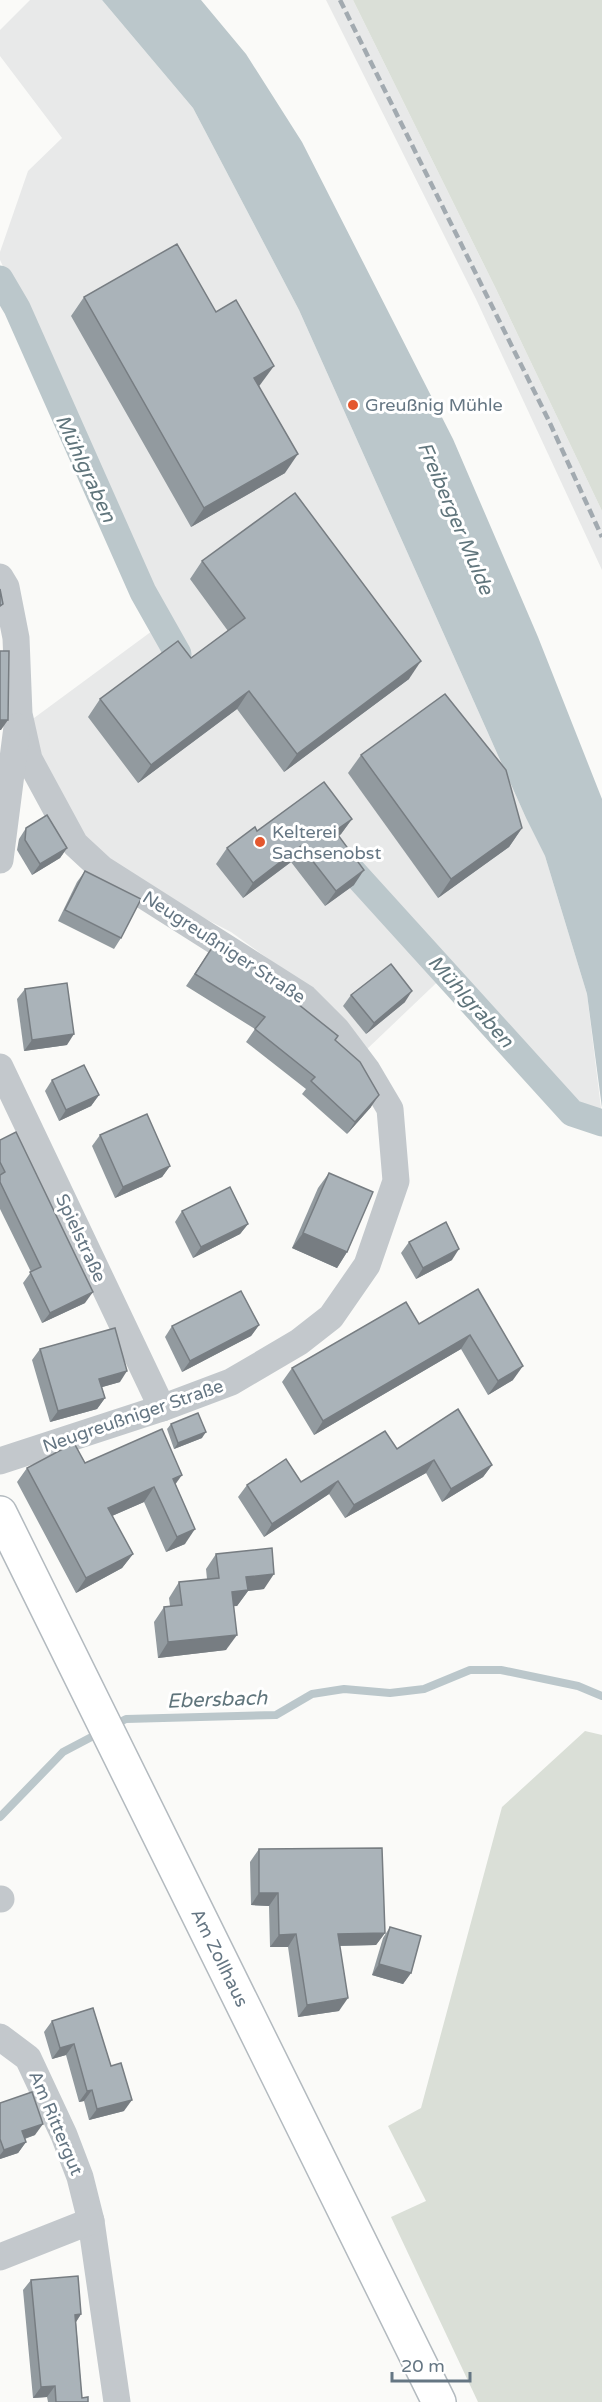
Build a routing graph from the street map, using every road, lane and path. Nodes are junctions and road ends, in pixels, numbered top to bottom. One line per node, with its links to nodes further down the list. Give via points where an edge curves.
1 (0, 577): 2 (street, Neugreußniger Straße, via 6,587 16,638)
2 (19, 714): 3 (street); 5 (street, Neugreußniger Straße, via 29,759 75,844 102,869 305,998 337,1030 390,1109 396,1181 367,1265 331,1317 299,1342 231,1382)
3 (0, 860)
4 (0, 1067): 5 (street, Spielstraße)
5 (162, 1408): 6 (street, Neugreußniger Straße)
6 (0, 1461)
7 (0, 1513): 12 (main road, Am Zollhaus)
8 (0, 2037): 9 (street, Am Rittergut, via 28,2058 64,2135)
9 (91, 2221): 10 (street); 11 (street, Am Rittergut)
10 (0, 2257)
11 (117, 2402)
12 (440, 2402)

